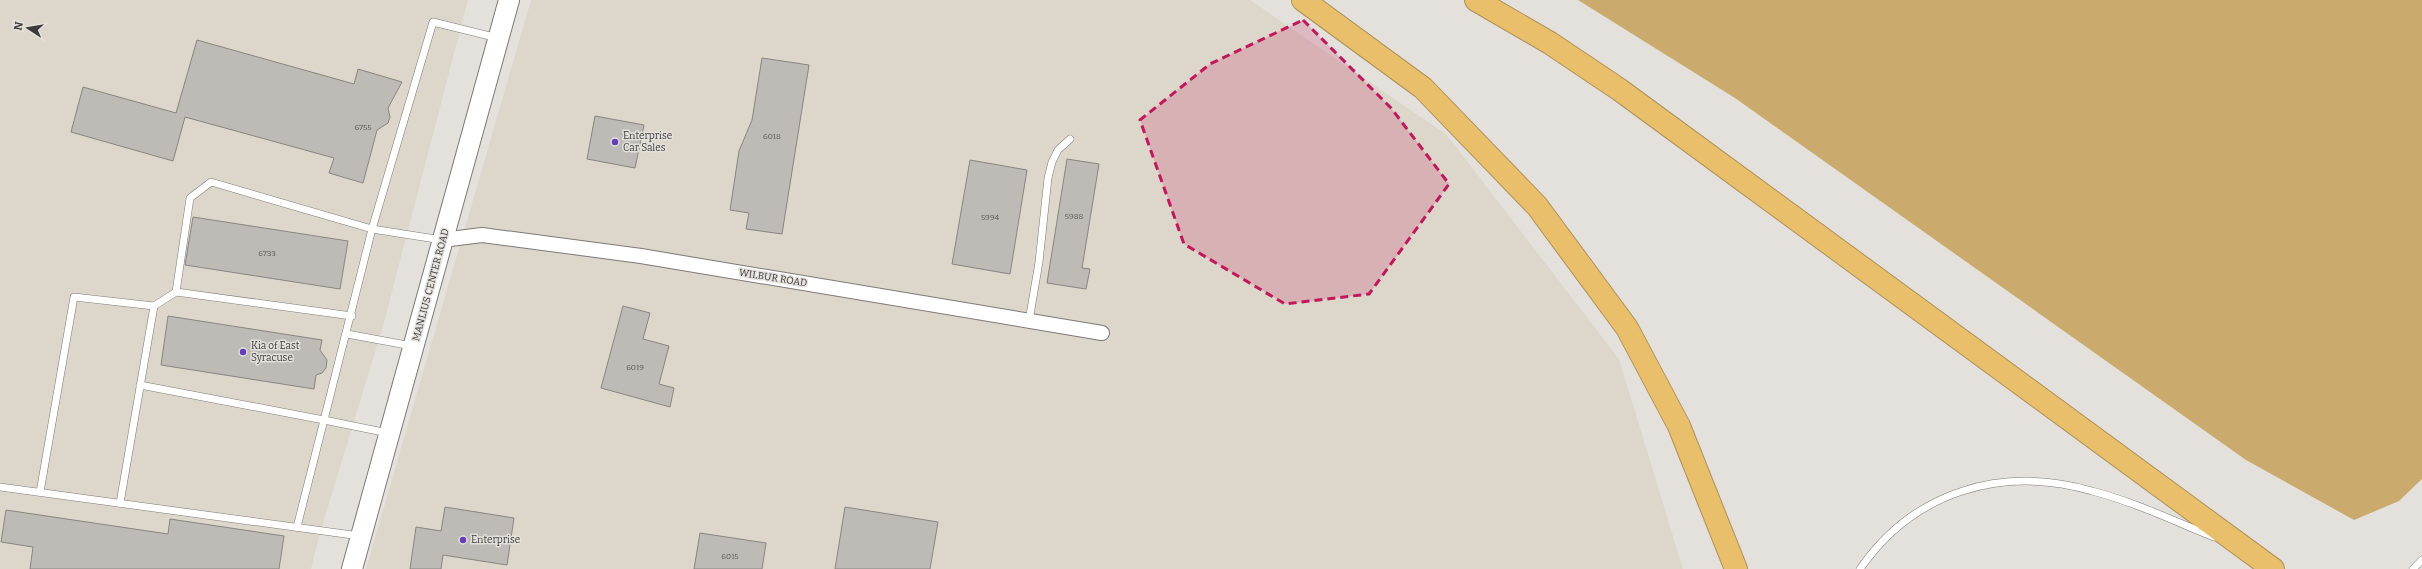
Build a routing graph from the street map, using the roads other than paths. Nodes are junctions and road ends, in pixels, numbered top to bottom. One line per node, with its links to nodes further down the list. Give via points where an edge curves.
1 (509, 0): 4 (main road, MANLIUS CENTER ROAD)
2 (1303, 0): 26 (highway, via 1423,88 1537,206 1627,328 1679,426)
3 (1476, 0): 23 (highway, via 1550,43 1620,90)
4 (498, 38): 6 (lane, via 433,22); 7 (main road, MANLIUS CENTER ROAD)
5 (1070, 139): 11 (lane, via 1058,150 1048,178 1039,262)
6 (372, 230): 7 (lane); 8 (lane, via 211,182 190,198); 10 (lane)
7 (442, 240): 11 (street, WILBUR ROAD, via 482,235 641,256); 14 (main road, MANLIUS CENTER ROAD)
8 (176, 292): 9 (lane); 10 (lane)
9 (154, 306): 15 (lane); 19 (lane, via 74,297)
10 (352, 316): 13 (lane)
11 (1029, 321): 12 (street, WILBUR ROAD)
12 (1102, 333)
13 (347, 334): 14 (lane); 16 (lane)
14 (414, 346): 17 (main road, MANLIUS CENTER ROAD)
15 (140, 385): 16 (lane); 20 (lane)
16 (324, 420): 17 (lane); 21 (lane)
17 (391, 434): 22 (main road, MANLIUS CENTER ROAD)
18 (0, 487): 19 (lane)
19 (40, 492): 20 (lane)
20 (120, 503): 21 (lane)
21 (296, 527): 22 (lane)
22 (362, 536): 25 (main road, MANLIUS CENTER ROAD)
23 (2242, 547): 27 (lane, via 2092,490 2040,481 2020,481 1976,486 1932,504 1899,524 1882,540); 28 (highway)
24 (2422, 560): 29 (lane)
25 (352, 569)
26 (1736, 569)
27 (1860, 569)
28 (2273, 569)
29 (2413, 569)

